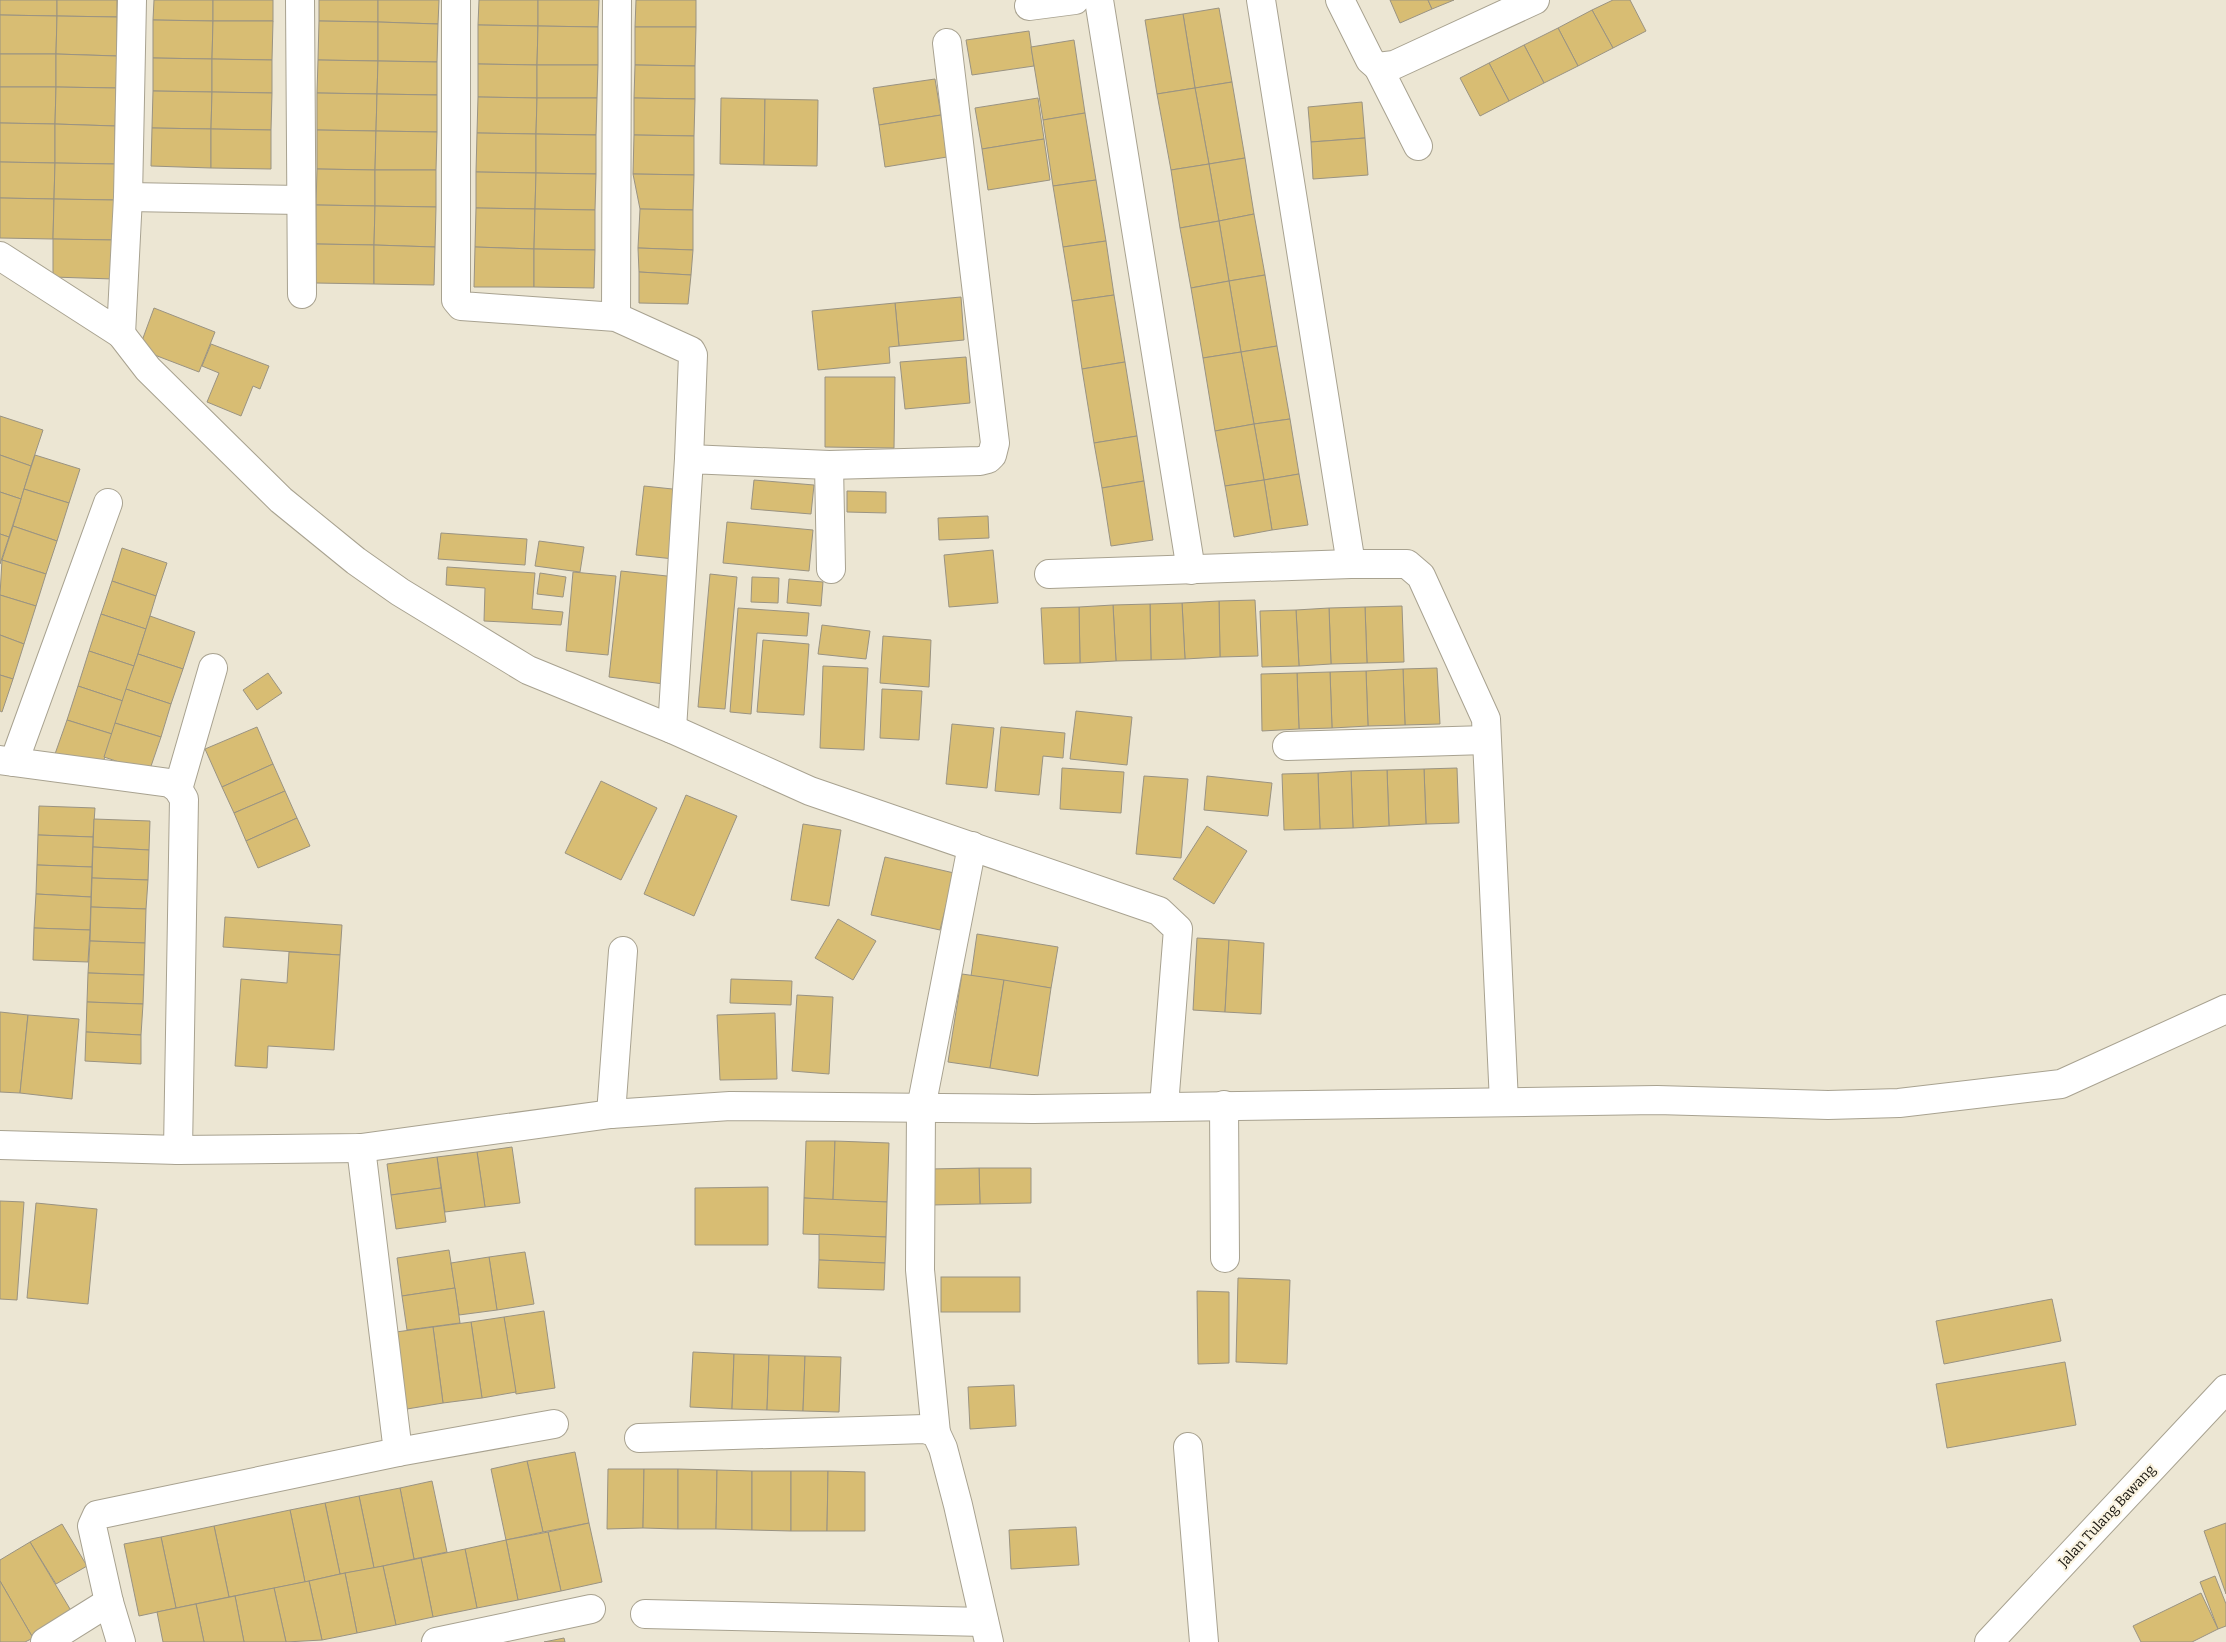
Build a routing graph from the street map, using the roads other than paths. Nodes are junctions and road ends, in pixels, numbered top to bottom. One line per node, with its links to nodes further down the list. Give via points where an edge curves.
1 (132, 0): 14 (street)
2 (300, 0): 15 (street)
3 (456, 0): 18 (street, via 456,300 461,306)
4 (618, 0): 18 (street)
5 (1075, 0): 10 (street)
6 (1099, 0): 25 (street)
7 (1261, 0): 23 (street)
8 (1340, 0): 12 (street, via 1370,60)
9 (1535, 0): 12 (street, via 1394,65)
10 (1029, 6)
11 (947, 43): 21 (street, via 994,449 988,459 980,461)
12 (1378, 67): 13 (street)
13 (1418, 146)
14 (128, 197): 15 (street); 19 (street)
15 (301, 200): 17 (street)
16 (0, 256): 19 (street)
17 (302, 294)
18 (616, 317): 20 (street, via 692,353)
19 (121, 334): 28 (street, via 148,369 281,500 392,587 528,670)
20 (689, 459): 21 (street); 28 (street)
21 (829, 465): 24 (street)
22 (108, 503): 31 (street)
23 (1351, 564): 25 (street); 29 (street, via 1407,564 1421,576 1486,719)
24 (831, 569)
25 (1191, 570): 26 (street)
26 (1049, 574)
27 (212, 668): 32 (street)
28 (672, 729): 33 (street, via 810,791)
29 (1486, 740): 30 (street); 36 (street)
30 (1287, 746)
31 (7, 761): 32 (street, via 170,783)
32 (178, 789): 43 (street, via 184,799)
33 (972, 846): 38 (street, via 1159,911 1178,929); 39 (street)
34 (623, 950): 40 (street)
35 (2226, 1009): 36 (street, via 2061,1084 1899,1103)
36 (1504, 1102): 37 (street)
37 (1224, 1105): 38 (street); 44 (street)
38 (1164, 1106): 39 (street)
39 (922, 1108): 40 (street, via 730,1106); 47 (street, via 920,1270)
40 (611, 1114): 42 (street)
41 (0, 1145): 43 (street)
42 (361, 1148): 43 (street); 50 (street)
43 (178, 1150)
44 (1225, 1258)
45 (2226, 1390): 59 (street, Jalan Tulang Bawang)
46 (554, 1424): 50 (street)
47 (936, 1433): 48 (street, via 925,1429); 54 (street, via 958,1505)
48 (639, 1438)
49 (1188, 1447): 58 (street)
50 (398, 1452): 51 (street, via 97,1515 92,1526)
51 (109, 1602): 55 (street); 56 (street)
52 (591, 1609): 57 (street)
53 (645, 1614): 54 (street)
54 (986, 1632)
55 (45, 1642)
56 (121, 1642)
57 (436, 1642)
58 (1204, 1642)
59 (1989, 1642)

